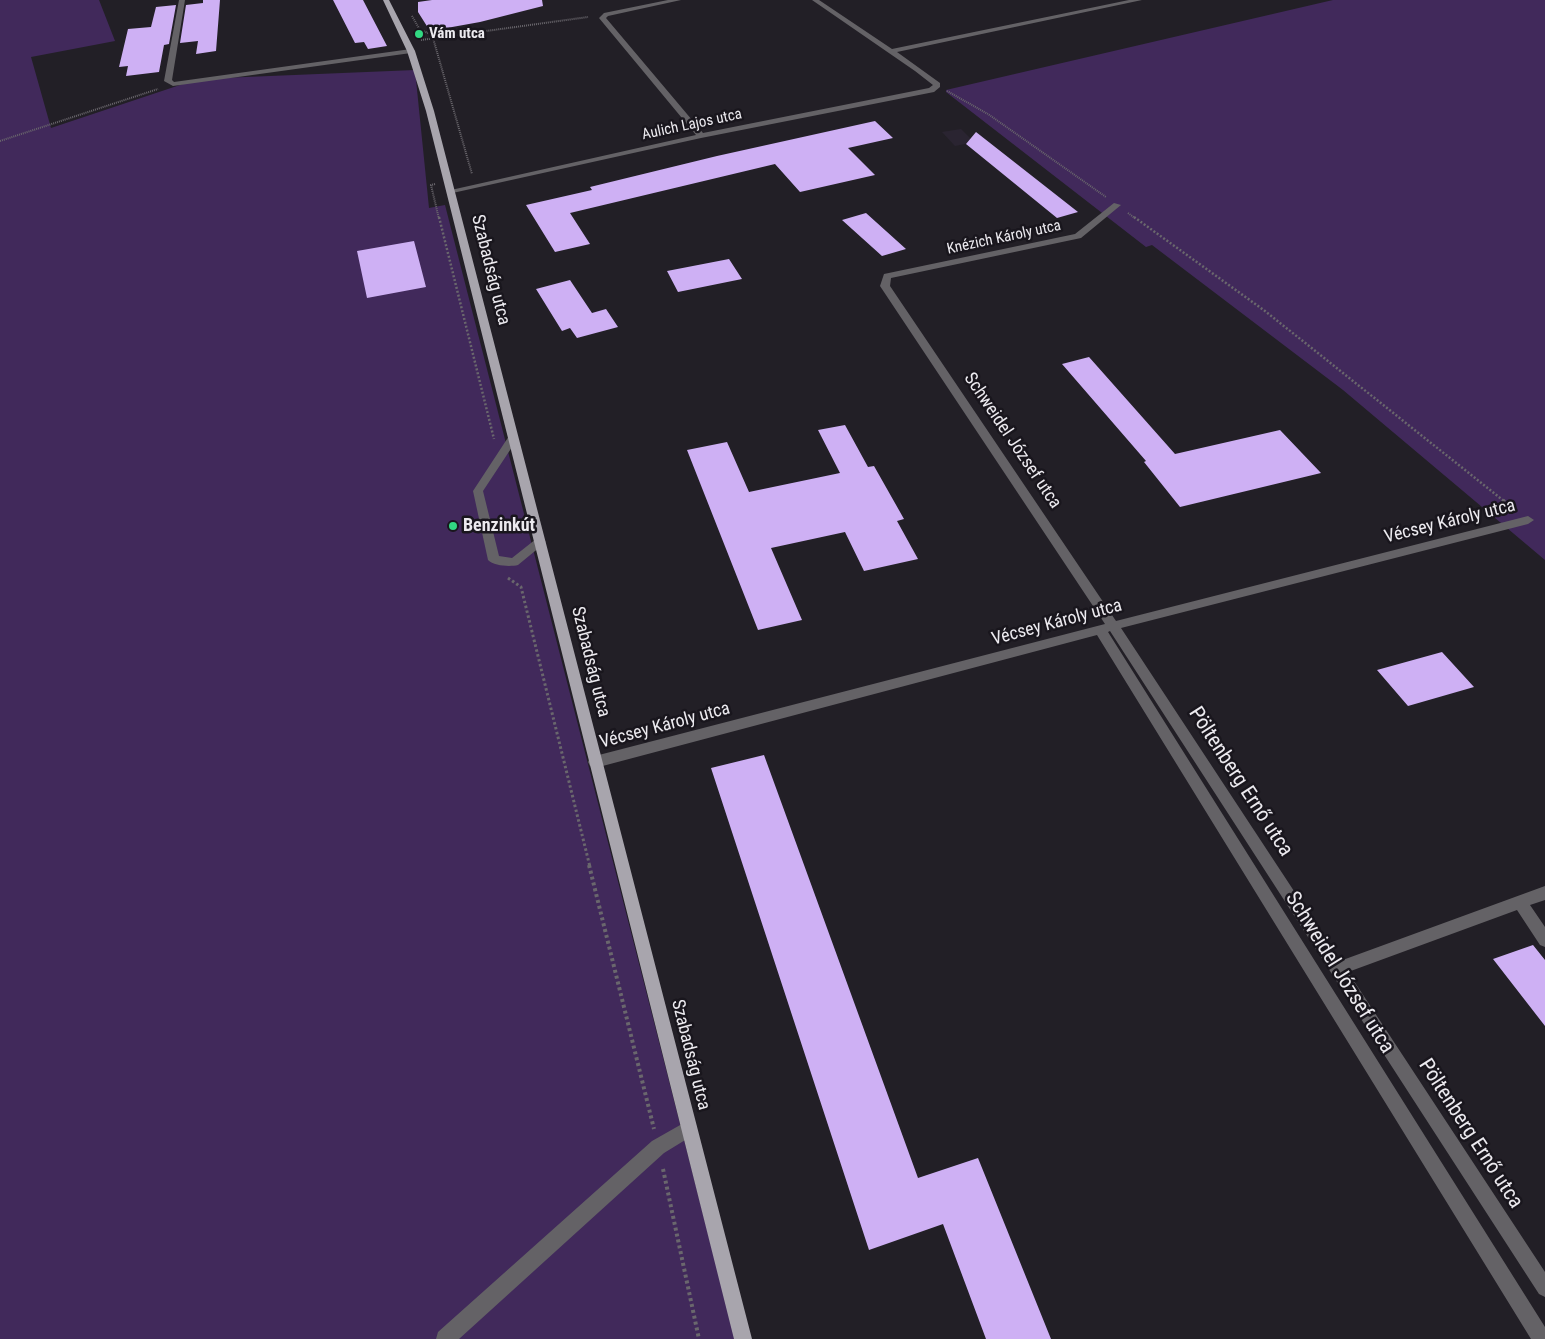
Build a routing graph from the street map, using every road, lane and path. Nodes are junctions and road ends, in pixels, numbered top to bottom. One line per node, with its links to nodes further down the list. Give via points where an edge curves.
1 (182, 0): 14 (street, via 168,81)
2 (386, 0): 11 (main road, Szabadság utca)
3 (678, 0): 8 (street)
4 (815, 0): 13 (street)
5 (1089, 0): 7 (street)
6 (1139, 0): 7 (street)
7 (1102, 8): 13 (street)
8 (606, 14): 10 (path); 16 (street, via 602,18)
9 (411, 15): 10 (path, via 420,30)
10 (433, 38): 11 (path); 19 (path)
11 (408, 43): 12 (main road, Szabadság utca)
12 (411, 51): 14 (street); 20 (main road, Szabadság utca)
13 (891, 51): 15 (street)
14 (173, 84): 17 (path)
15 (938, 85): 16 (street, Aulich Lajos utca, via 931,90); 21 (path, via 988,114)
16 (701, 136): 19 (street, Aulich Lajos utca)
17 (0, 141)
18 (431, 185): 24 (path)
19 (476, 186): 20 (street, Aulich Lajos utca)
20 (451, 192): 23 (main road, Szabadság utca)
21 (1117, 205): 22 (street, Knézich Károly utca, via 1078,236); 25 (path, via 1265,311)
22 (887, 276): 28 (street, Schweidel József utca, via 885,286)
23 (514, 438): 26 (main road, Szabadság utca); 26 (street, via 478,491 494,560 514,562)
24 (494, 441)
25 (1528, 520): 28 (street, Vécsey Károly utca)
26 (540, 542): 29 (main road, Szabadság utca)
27 (505, 576): 35 (path, via 521,587)
28 (1107, 628): 29 (street, Vécsey Károly utca); 33 (street, Pöltenberg Ernő utca); 40 (street, Schweidel József utca)
29 (595, 762): 34 (main road, Szabadság utca)
30 (1545, 893): 31 (street)
31 (1520, 902): 32 (street); 33 (street)
32 (1545, 940)
33 (1337, 969): 36 (street, Pöltenberg Ernő utca)
34 (689, 1128): 35 (street); 39 (main road, Szabadság utca)
35 (658, 1147): 37 (street); 38 (path)
36 (1545, 1288)
37 (445, 1339)
38 (699, 1339)
39 (743, 1339)
40 (1542, 1339)

